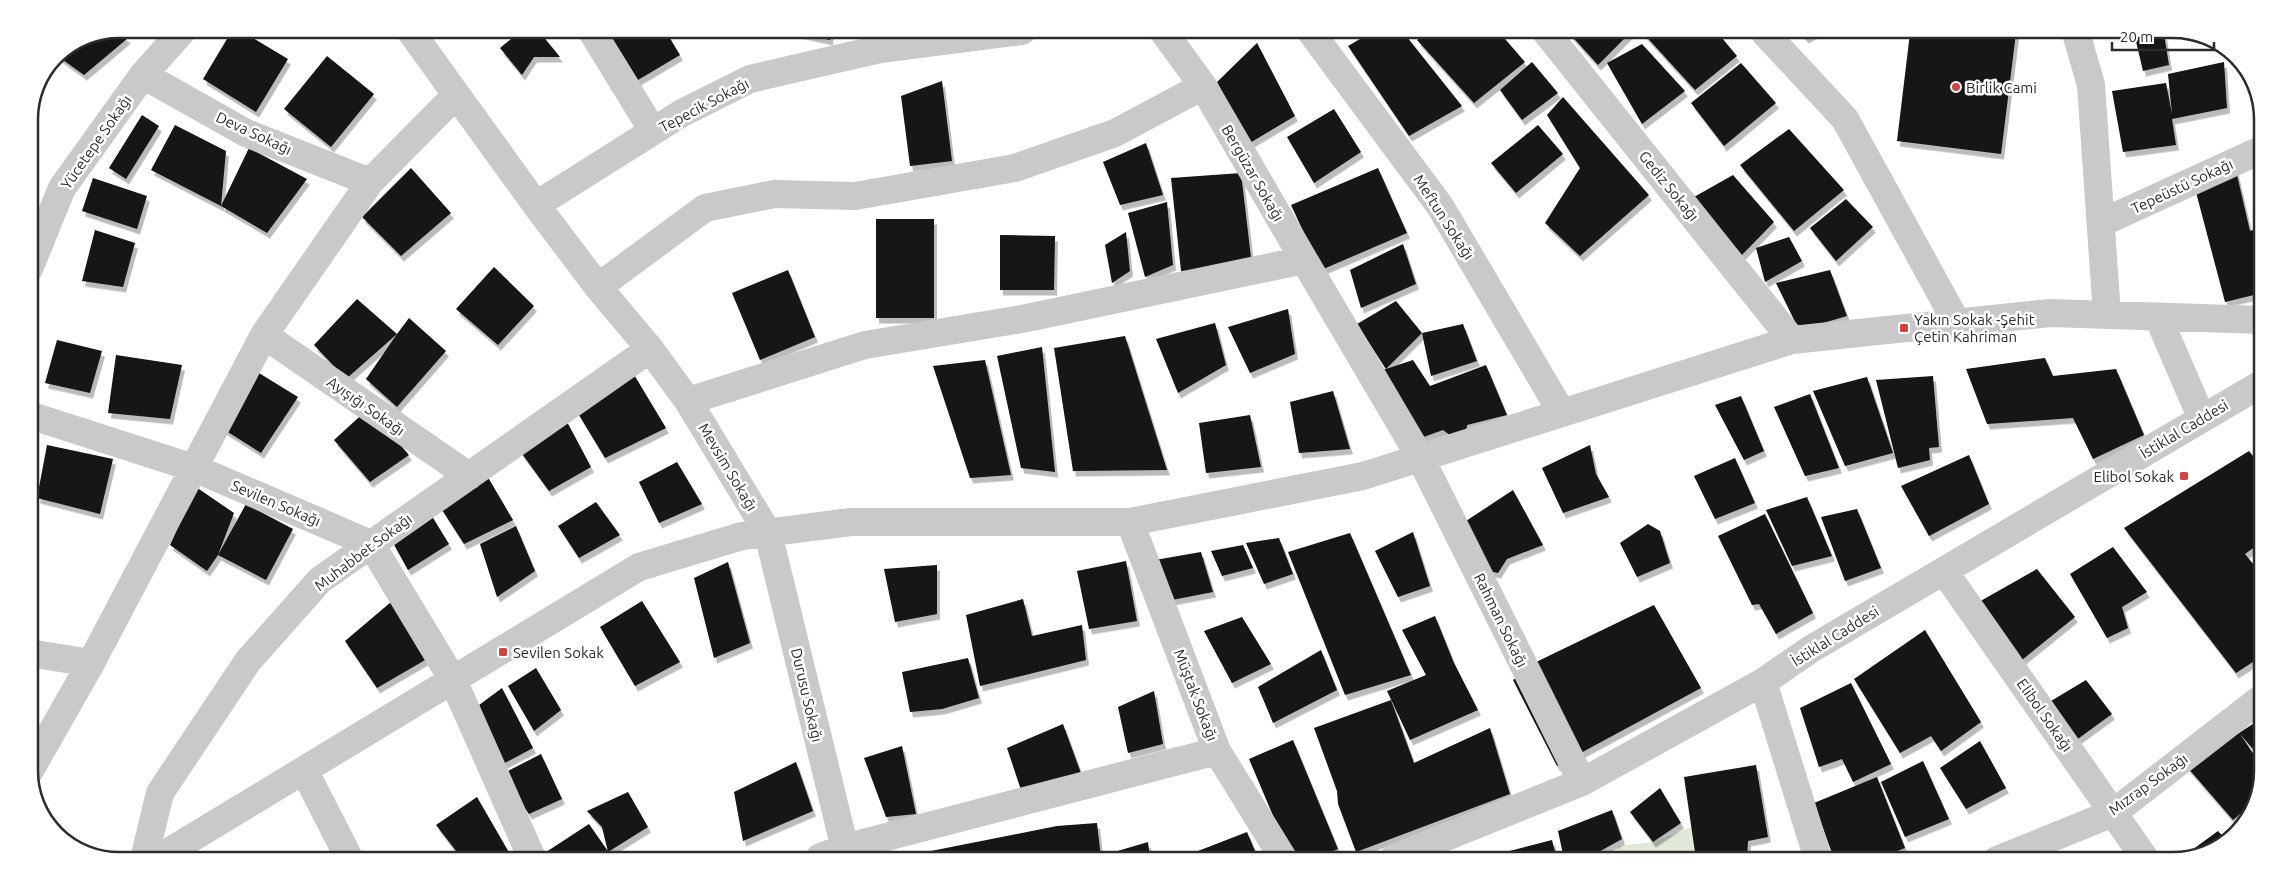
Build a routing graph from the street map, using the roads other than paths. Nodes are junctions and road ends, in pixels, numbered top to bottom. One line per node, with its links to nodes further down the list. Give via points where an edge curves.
1 (176, 38): 10 (street, Yücetepe Sokağı)
2 (418, 38): 12 (street)
3 (596, 38): 13 (street)
4 (952, 38): 13 (street, Tepecik Sokağı, via 880,49 750,79)
5 (1169, 38): 11 (street, Bergüzar Sokağı)
6 (1315, 38): 30 (street, Meftun Sokağı, via 1440,206)
7 (1551, 38): 26 (street, Gediz Sokağı)
8 (1770, 38): 24 (street, via 1845,119)
9 (2077, 38): 17 (street, via 2091,85)
10 (143, 75): 15 (street, Deva Sokağı, via 246,133); 18 (street, Yücetepe Sokağı, via 62,188)
11 (1203, 86): 19 (street, Bergüzar Sokağı); 20 (street, via 1115,133 1016,168 855,196 774,194 706,208)
12 (456, 95): 15 (street); 16 (street)
13 (653, 131): 16 (street, Tepecik Sokağı)
14 (2254, 153): 17 (street, Tepeüstü Sokağı)
15 (370, 182): 25 (street)
16 (536, 206): 20 (street)
17 (2101, 223): 21 (street)
18 (38, 247)
19 (1304, 260): 29 (street, via 1022,320 865,345); 33 (street, Bergüzar Sokağı)
20 (598, 288): 27 (street, Mevsim Sokağı)
21 (2107, 315): 22 (street); 24 (street, via 2050,313)
22 (2158, 317): 23 (street); 32 (street)
23 (2254, 320)
24 (1957, 323): 26 (street)
25 (264, 335): 34 (street); 35 (street, Ayışığı Sokağı)
26 (1792, 340): 30 (street)
27 (650, 350): 29 (street, Mevsim Sokağı); 35 (street, Muhabbet Sokağı)
28 (2254, 388): 32 (street, İstiklal Caddesi)
29 (688, 401): 37 (street, Mevsim Sokağı)
30 (1562, 413): 33 (street)
31 (38, 418): 34 (street, Sevilen Sokağı)
32 (2202, 418): 39 (street, İstiklal Caddesi)
33 (1420, 458): 36 (street, via 1363,476); 48 (street, Rahman Sokağı)
34 (194, 468): 38 (street, Sevilen Sokağı); 41 (street)
35 (469, 476): 38 (street, Muhabbet Sokağı)
36 (1130, 522): 37 (street, via 851,522); 45 (street, Müştak Sokağı)
37 (768, 533): 42 (street, via 742,536 640,567); 54 (street, Durusu Sokağı)
38 (371, 544): 42 (street); 50 (street, Muhabbet Sokağı, via 320,580 248,661 160,793)
39 (1944, 571): 43 (street, İstiklal Caddesi, via 1810,649); 49 (street, Elibol Sokağı)
40 (38, 655): 41 (street)
41 (91, 664): 46 (street)
42 (453, 680): 47 (street); 53 (street)
43 (1763, 682): 48 (street, İstiklal Caddesi); 58 (street)
44 (2254, 704): 49 (street, Mızrap Sokağı)
45 (1217, 752): 55 (street); 56 (street, Müştak Sokağı)
46 (38, 756)
47 (304, 770): 51 (street); 52 (street)
48 (1582, 782): 57 (street, İstiklal Caddesi)
49 (2113, 813): 59 (street, Mızrap Sokağı); 60 (street, Elibol Sokağı)
50 (146, 852)
51 (169, 852)
52 (346, 852)
53 (529, 852)
54 (837, 852)
55 (844, 852)
56 (1279, 852)
57 (1409, 852)
58 (1816, 852)
59 (2016, 852)
60 (2140, 852)

